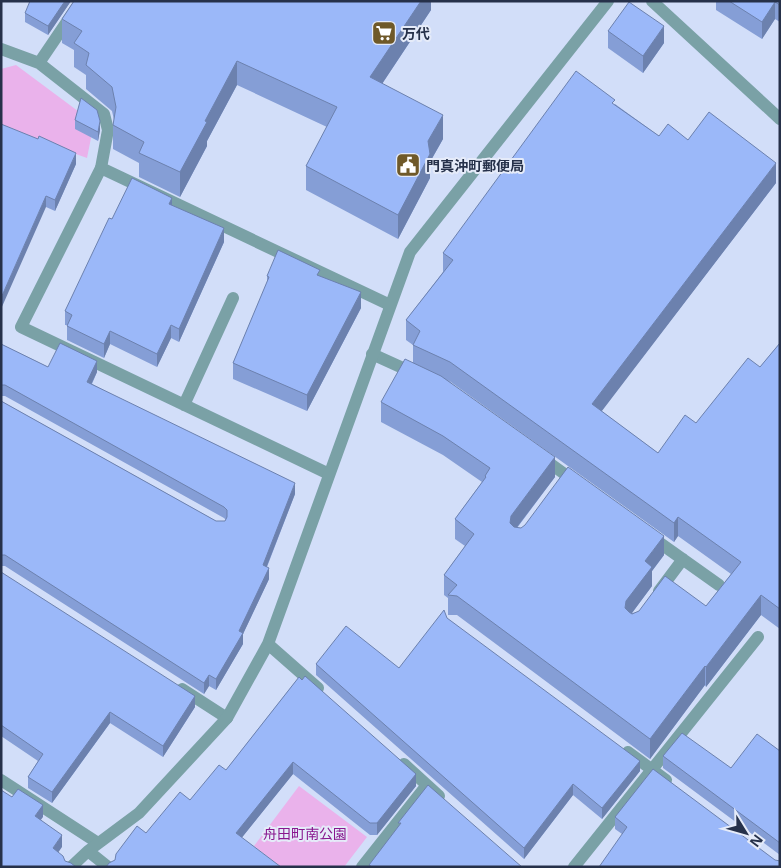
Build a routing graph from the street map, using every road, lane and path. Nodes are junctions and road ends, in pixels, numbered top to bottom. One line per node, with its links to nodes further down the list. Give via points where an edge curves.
1 (81, 1): 5 (street)
2 (608, 1): 9 (street, via 410,252)
3 (652, 1): 6 (street)
4 (1, 49): 5 (street)
5 (39, 63): 7 (street, via 104,114 108,130)
6 (780, 119)
7 (101, 168): 9 (street); 12 (street, via 21,327)
8 (233, 298): 12 (street)
9 (390, 305): 10 (street)
10 (372, 354): 11 (street); 14 (street)
11 (429, 380)
12 (184, 405): 14 (street)
13 (534, 452): 15 (street, via 563,478)
14 (329, 474): 21 (street)
15 (589, 492)
16 (644, 531): 17 (street)
17 (683, 559): 18 (street); 19 (street)
18 (719, 585)
19 (650, 603)
20 (758, 637): 27 (street)
21 (268, 644): 23 (street); 24 (street)
22 (168, 680): 24 (street)
23 (326, 695)
24 (227, 718): 32 (street, via 139,813)
25 (619, 746): 27 (street)
26 (398, 759): 29 (street)
27 (651, 769): 30 (street); 36 (street)
28 (1, 780): 32 (street)
29 (427, 785): 31 (street); 35 (street)
30 (674, 786)
31 (448, 804)
32 (93, 847): 33 (street); 34 (street)
33 (71, 867)
34 (108, 867)
35 (362, 867)
36 (574, 867)

